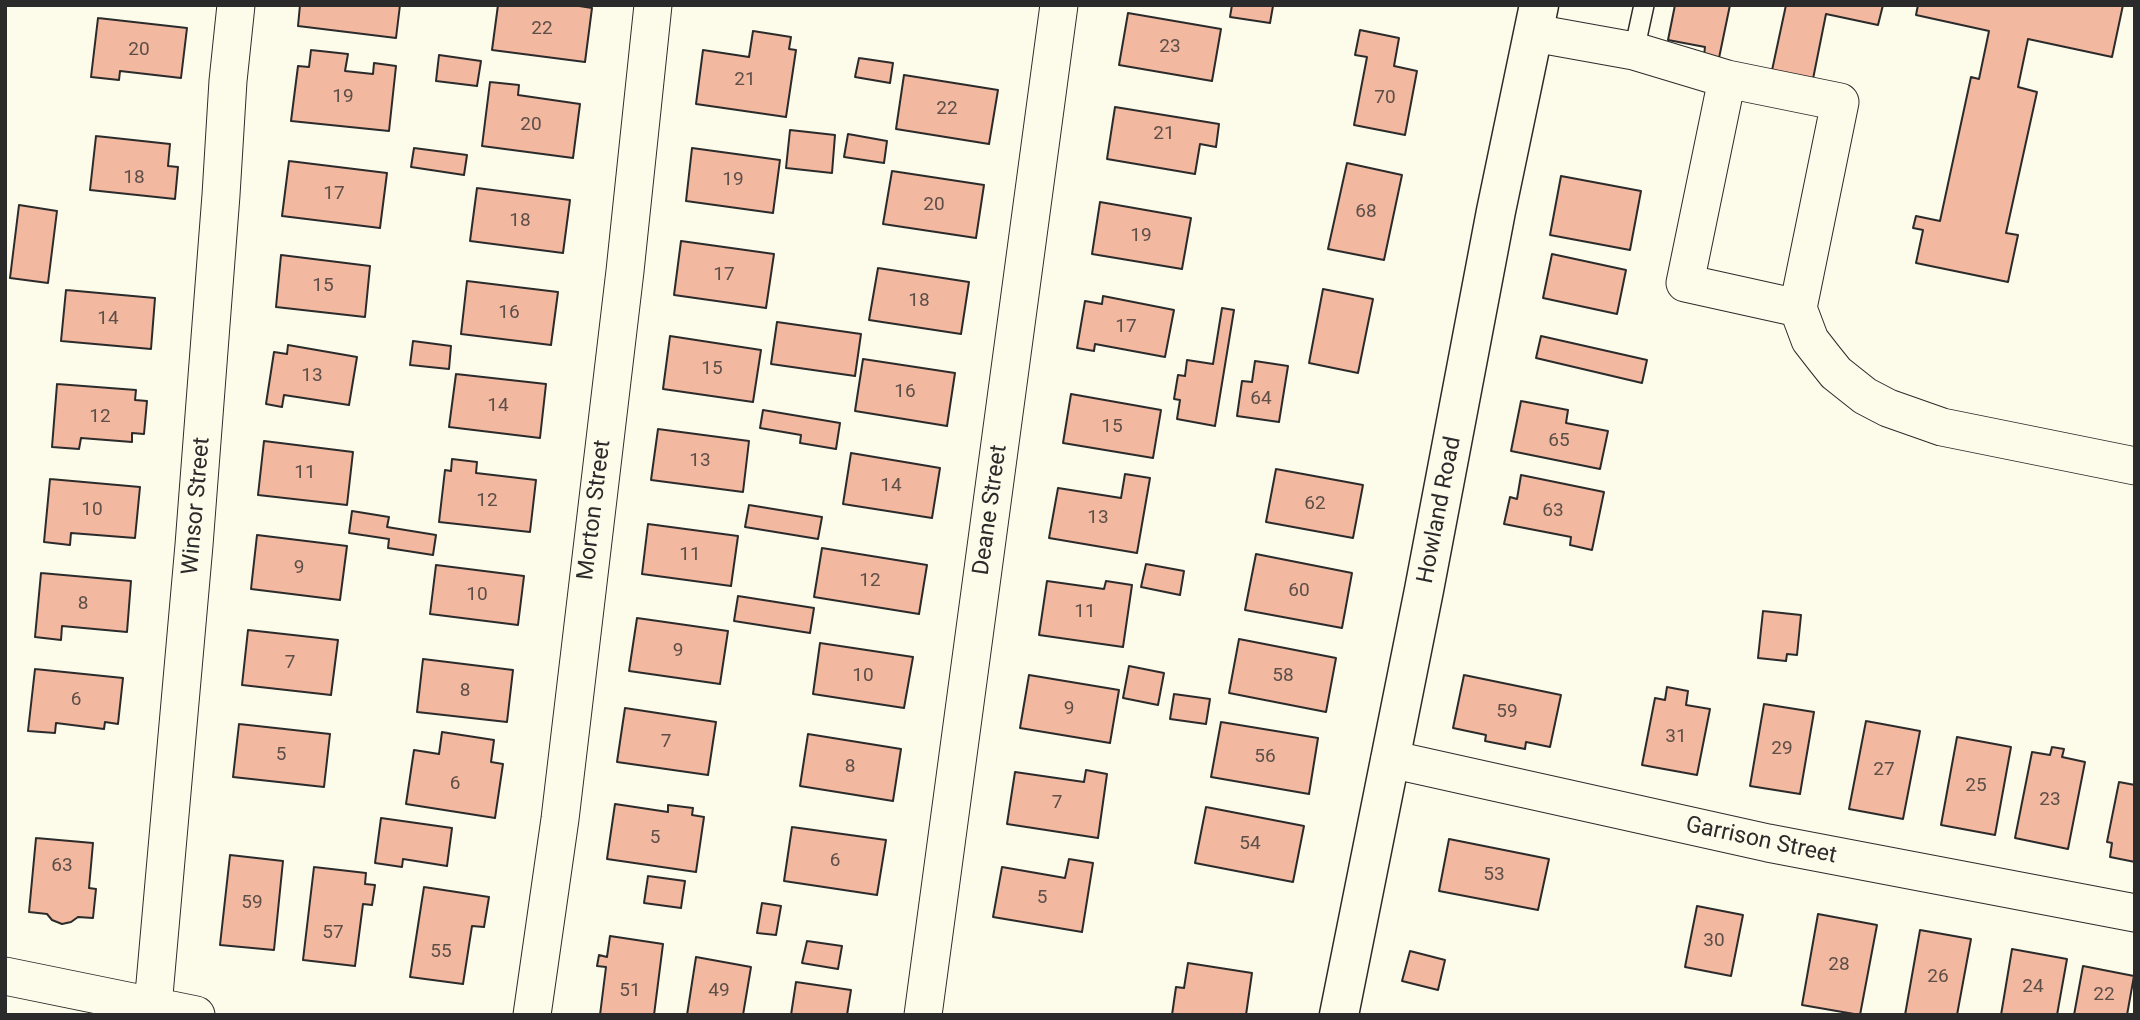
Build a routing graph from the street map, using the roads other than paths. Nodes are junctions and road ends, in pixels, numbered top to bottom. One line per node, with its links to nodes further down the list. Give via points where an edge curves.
1 (236, 5): 13 (street, Winsor Street)
2 (653, 5): 15 (street, Morton Street, via 560,819)
3 (1059, 5): 16 (street, Deane Street)
4 (1644, 5): 6 (lane)
5 (1536, 19): 6 (street); 10 (main road, Howland Road)
6 (1634, 51): 7 (street)
7 (1727, 79): 8 (street, via 1685,283); 8 (street, via 1840,102)
8 (1798, 308): 9 (street, via 1810,340 1836,373 1888,408 1951,429)
9 (2135, 466)
10 (1390, 759): 11 (street, Garrison Street, via 1768,843); 17 (main road, Howland Road)
11 (2135, 913)
12 (5, 976): 13 (street)
13 (153, 1006): 14 (street)
14 (196, 1015)
15 (532, 1015)
16 (923, 1015)
17 (1339, 1015)

